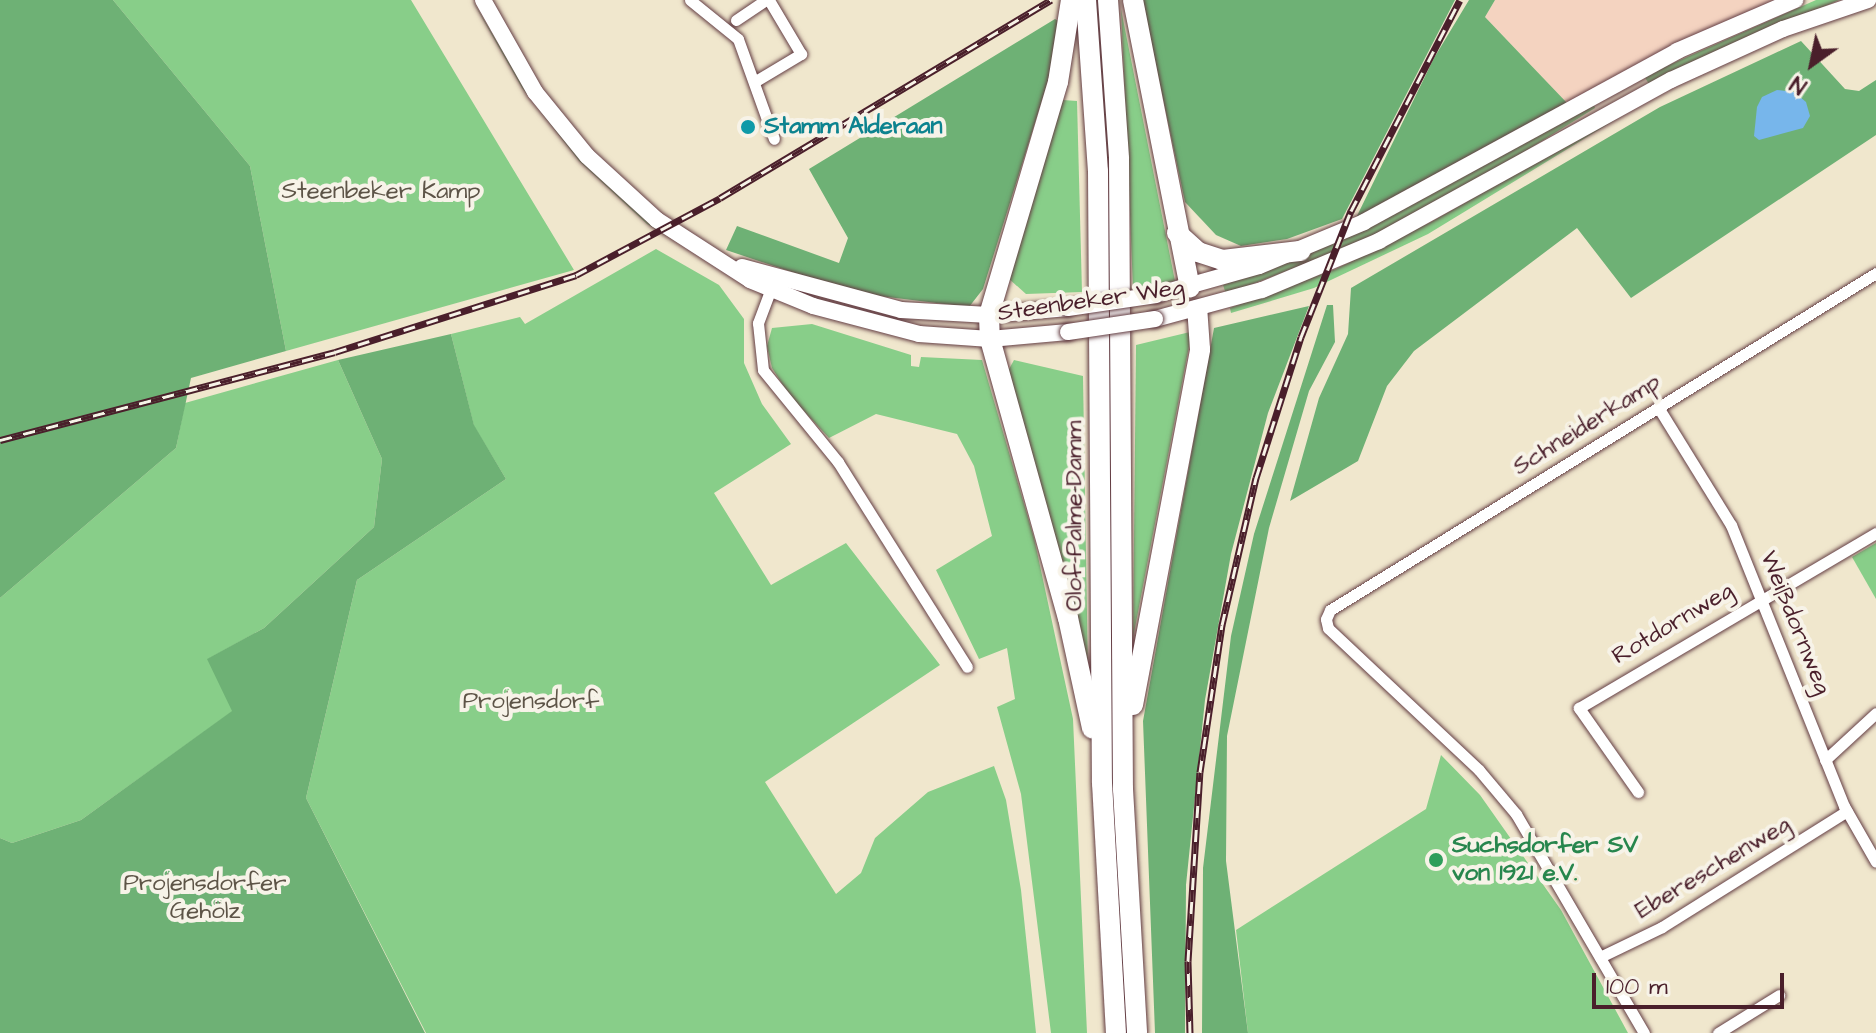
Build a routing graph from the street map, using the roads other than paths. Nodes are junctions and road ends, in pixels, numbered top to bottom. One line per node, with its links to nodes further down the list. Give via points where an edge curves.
1 (483, 0): 18 (main road, Steenbeker Weg, via 519,68 570,138 635,202 714,257)
2 (690, 0): 11 (street, via 738,39)
3 (768, 0): 10 (street); 11 (street, via 801,54)
4 (1071, 0): 21 (highway, via 1058,82)
5 (1086, 0): 29 (highway, Olof-Palme-Damm, via 1099,187)
6 (1108, 0): 30 (highway, Olof-Palme-Damm, via 1120,188)
7 (1133, 0): 15 (highway)
8 (1795, 0): 12 (main road, Steenbeker Weg, via 1677,51)
9 (1868, 0): 13 (main road, Steenbeker Weg, via 1751,42)
10 (736, 20)
11 (754, 82): 14 (street)
12 (1608, 89): 13 (main road); 16 (main road, Steenbeker Weg, via 1408,200)
13 (1619, 109): 20 (main road, Steenbeker Weg, via 1379,241 1299,276)
14 (774, 139)
15 (1177, 233): 16 (highway, via 1198,252 1222,260); 19 (highway)
16 (1300, 251): 19 (main road, Steenbeker Weg)
17 (1876, 273): 23 (street, Schneiderkamp)
18 (772, 284): 21 (main road, Steenbeker Weg, via 884,308); 22 (main road, Steenbeker Weg, via 901,331); 26 (street, via 757,333 767,378 838,462)
19 (1190, 287): 20 (main road); 21 (main road, Steenbeker Weg, bridge)
20 (1197, 310): 22 (main road, Steenbeker Weg, bridge); 30 (highway, via 1200,349 1136,680)
21 (989, 315): 22 (highway)
22 (990, 339): 29 (highway, via 1068,618)
23 (1658, 407): 25 (street, Weißdornweg, via 1731,525); 34 (street, Schneiderkamp, via 1330,610 1326,619 1328,628 1479,770 1516,814)
24 (1876, 533): 25 (street, Rotdornweg)
25 (1762, 596): 28 (street, Weißdornweg); 31 (street, Rotdornweg, via 1579,708)
26 (967, 667)
27 (1876, 713): 28 (street)
28 (1825, 760): 32 (street, Weißdornweg)
29 (1102, 783): 36 (highway, Olof-Palme-Damm)
30 (1123, 789): 37 (highway, Olof-Palme-Damm)
31 (1638, 792)
32 (1847, 811): 33 (street, Weißdornweg); 34 (street, Ebereschenweg, via 1662,927)
33 (1876, 862)
34 (1600, 957): 38 (street)
35 (1779, 995): 39 (street)
36 (1116, 1033)
37 (1137, 1033)
38 (1644, 1033)
39 (1718, 1033)

